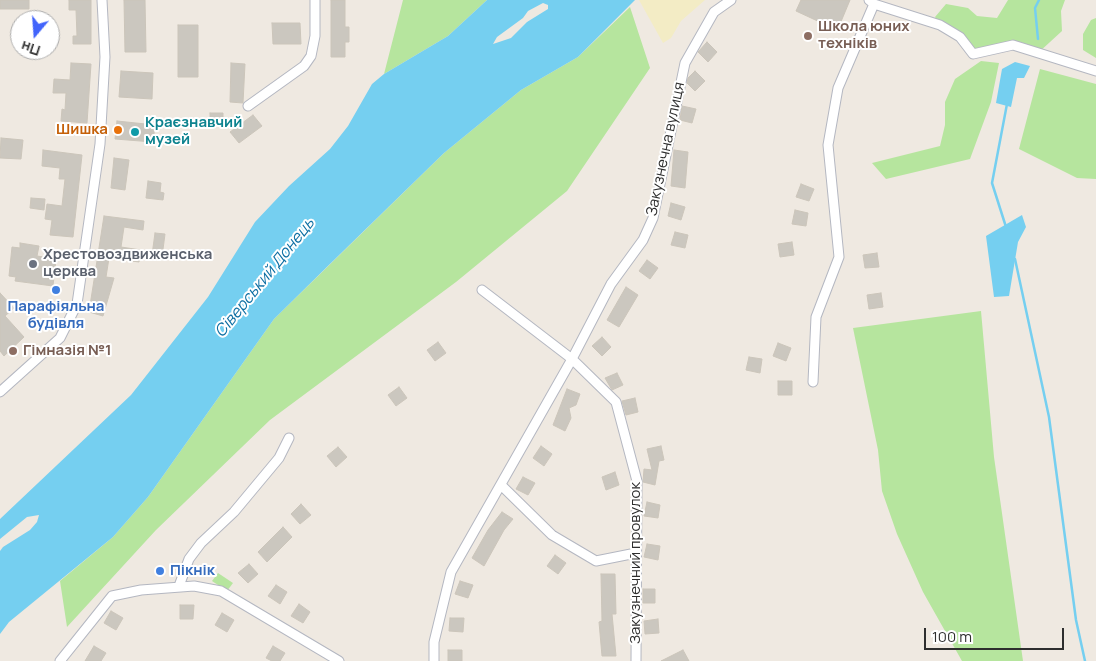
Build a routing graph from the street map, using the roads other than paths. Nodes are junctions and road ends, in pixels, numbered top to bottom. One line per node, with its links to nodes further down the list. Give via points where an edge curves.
1 (102, 0): 10 (street, via 105,57 100,144 77,304 60,338)
2 (315, 0): 6 (street, via 315,36 311,56 304,66)
3 (731, 0): 8 (street, Закузнечна вулиця, via 714,12 685,63 653,218 643,240 611,284)
4 (872, 2): 5 (street, via 940,25 960,37 973,54 1013,45); 9 (street, via 838,88 828,145 839,257 816,317)
5 (1096, 71)
6 (248, 106)
7 (482, 290): 8 (street, Закузнечний провулок)
8 (572, 359): 12 (street, Закузнечна вулиця); 13 (street, Закузнечний провулок, via 616,402 637,481)
9 (813, 382)
10 (0, 392)
11 (290, 438): 14 (street, via 279,458 240,506 189,559)
12 (500, 485): 13 (street, via 552,536 596,561); 19 (street, Закузнечна вулиця, via 451,572 434,642)
13 (636, 553): 20 (street, Закузнечний провулок)
14 (179, 586): 15 (street, via 220,591); 16 (street, via 112,596)
15 (325, 652): 17 (street); 18 (street)
16 (60, 661)
17 (321, 661)
18 (339, 661)
19 (434, 661)
20 (636, 661)

